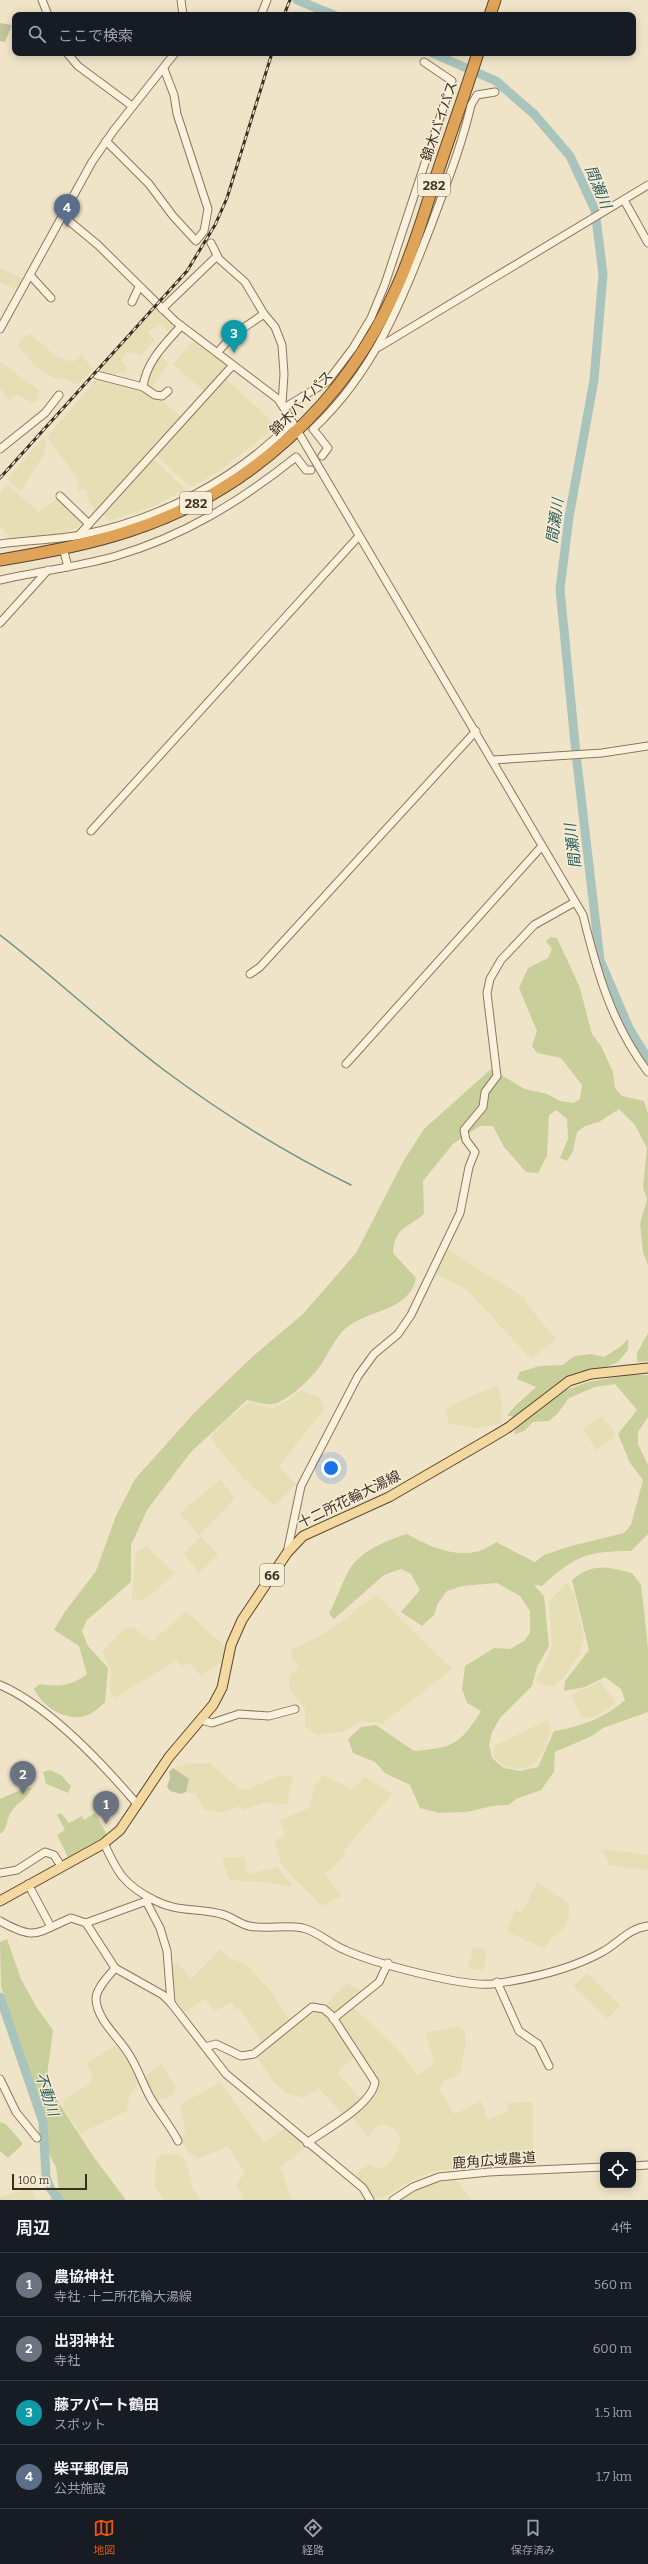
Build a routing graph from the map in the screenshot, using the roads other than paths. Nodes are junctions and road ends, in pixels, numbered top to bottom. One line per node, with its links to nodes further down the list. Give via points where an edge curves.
1 (42, 0): 5 (street)
2 (181, 0): 6 (street)
3 (267, 0): 7 (street)
4 (495, 0): 8 (highway)
5 (47, 12)
6 (183, 12)
7 (262, 12)
8 (491, 12)
9 (70, 56): 15 (street, via 78,66)
10 (173, 56): 13 (street)
11 (477, 57): 39 (highway, 錦木バイパス / 282, via 396,290 350,371 331,397)
12 (424, 62): 38 (street, via 452,81 382,292 363,333 337,371 328,381)
13 (164, 69): 15 (street); 16 (street, via 208,209 204,231 196,241 144,179)
14 (495, 92): 31 (street, via 477,95 471,105 449,179 416,268)
15 (132, 106): 16 (street)
16 (106, 141): 19 (street)
17 (648, 185): 18 (street)
18 (624, 200): 21 (street); 31 (street)
19 (63, 216): 23 (street); 24 (street, via 98,245)
20 (211, 243): 22 (street)
21 (648, 243)
22 (217, 256): 27 (street); 28 (street, via 245,282)
23 (30, 275): 25 (street); 30 (street)
24 (139, 287): 26 (street); 27 (street)
25 (51, 298)
26 (132, 302)
27 (162, 309): 29 (street)
28 (264, 314): 32 (street, via 233,335); 38 (street, via 275,327 282,345)
29 (181, 326): 32 (street); 35 (street, via 150,364 144,375)
30 (0, 329)
31 (378, 347): 41 (street, via 343,396 313,429 328,448)
32 (217, 353): 33 (street)
33 (233, 365): 38 (street, via 278,399); 44 (street)
34 (97, 375): 35 (street)
35 (143, 387): 36 (street, via 155,395 162,396)
36 (168, 391)
37 (58, 395): 40 (street, via 45,413)
38 (283, 406): 39 (street)
39 (295, 426): 45 (street); 46 (highway, 錦木バイパス / 282, via 254,468 211,496 148,524)
40 (0, 449)
41 (322, 456)
42 (311, 470): 50 (street, via 306,470 296,457 243,498 199,523 136,550)
43 (60, 496): 44 (street)
44 (89, 524): 46 (street)
45 (359, 536): 54 (street); 57 (street)
46 (79, 540): 47 (street); 48 (highway, 錦木バイパス / 282)
47 (0, 544)
48 (63, 548): 49 (highway, 錦木バイパス / 282); 50 (street)
49 (0, 560)
50 (68, 567): 51 (street)
51 (49, 570): 52 (street); 53 (street)
52 (0, 580)
53 (0, 623)
54 (476, 731): 56 (street); 60 (street, via 260,967)
55 (648, 746): 56 (street, via 594,754)
56 (493, 760): 58 (street)
57 (91, 831)
58 (542, 846): 59 (street); 61 (street)
59 (575, 902): 62 (street, via 583,915 596,970 611,1011 632,1051); 64 (street, via 534,925 501,960 490,979 487,993 497,1076 485,1092 483,1107 464,1130 466,1140 475,1152 469,1167 460,1213 411,1315 398,1334 374,1354 358,1376 327,1433 301,1486)
60 (250, 974)
61 (346, 1064)
62 (648, 1072)
63 (648, 1368): 64 (main road, 十二所花輪大湯線 / 66, via 591,1374 569,1381 502,1431 389,1497 304,1536)
64 (286, 1553): 67 (main road, 十二所花輪大湯線 / 66, via 242,1620 231,1645 222,1688)
65 (0, 1685): 68 (street, via 18,1693 55,1722)
66 (295, 1710): 67 (street, via 269,1716 238,1714 212,1723)
67 (201, 1720): 68 (main road, 十二所花輪大湯線 / 66, via 169,1757)
68 (137, 1804): 69 (main road, 十二所花輪大湯線 / 66, via 120,1830)
69 (104, 1843): 70 (main road, 十二所花輪大湯線 / 66); 74 (street, via 118,1874)
70 (61, 1866): 71 (street, via 54,1854 45,1852 17,1870); 72 (main road, 十二所花輪大湯線 / 66)
71 (0, 1872)
72 (28, 1884): 73 (main road, 十二所花輪大湯線 / 66); 78 (street)
73 (0, 1901)
74 (149, 1901): 76 (street); 79 (street, via 179,1909 221,1914 249,1926 303,1928 347,1951); 82 (street, via 167,1951)
75 (0, 1921): 78 (street, via 29,1934 38,1934)
76 (86, 1923): 78 (street, via 71,1918); 80 (street)
77 (648, 1926): 81 (street, via 637,1928 605,1950 578,1962)
78 (52, 1927)
79 (388, 1963): 81 (street, via 474,1984); 83 (street, via 379,1982)
80 (116, 1968): 82 (street, via 163,1995); 88 (street, via 98,1992 96,1999 99,2008 110,2031 130,2055 149,2096)
81 (497, 1982): 85 (street, via 519,2031 538,2044)
82 (171, 2003): 84 (street)
83 (333, 2019): 84 (street, via 324,2009 312,2007 254,2054 241,2056 216,2044); 89 (street, via 375,2082 374,2089 365,2101)
84 (205, 2047): 89 (street, via 226,2074)
85 (549, 2066)
86 (0, 2079): 87 (street, via 16,2112)
87 (37, 2138)
88 (178, 2141)
89 (308, 2143): 93 (street, via 363,2188)
90 (648, 2165): 91 (street)
91 (636, 2166)
92 (600, 2167): 94 (street, 鹿角広域農道, via 439,2177 413,2186)
93 (370, 2200)
94 (393, 2200)

